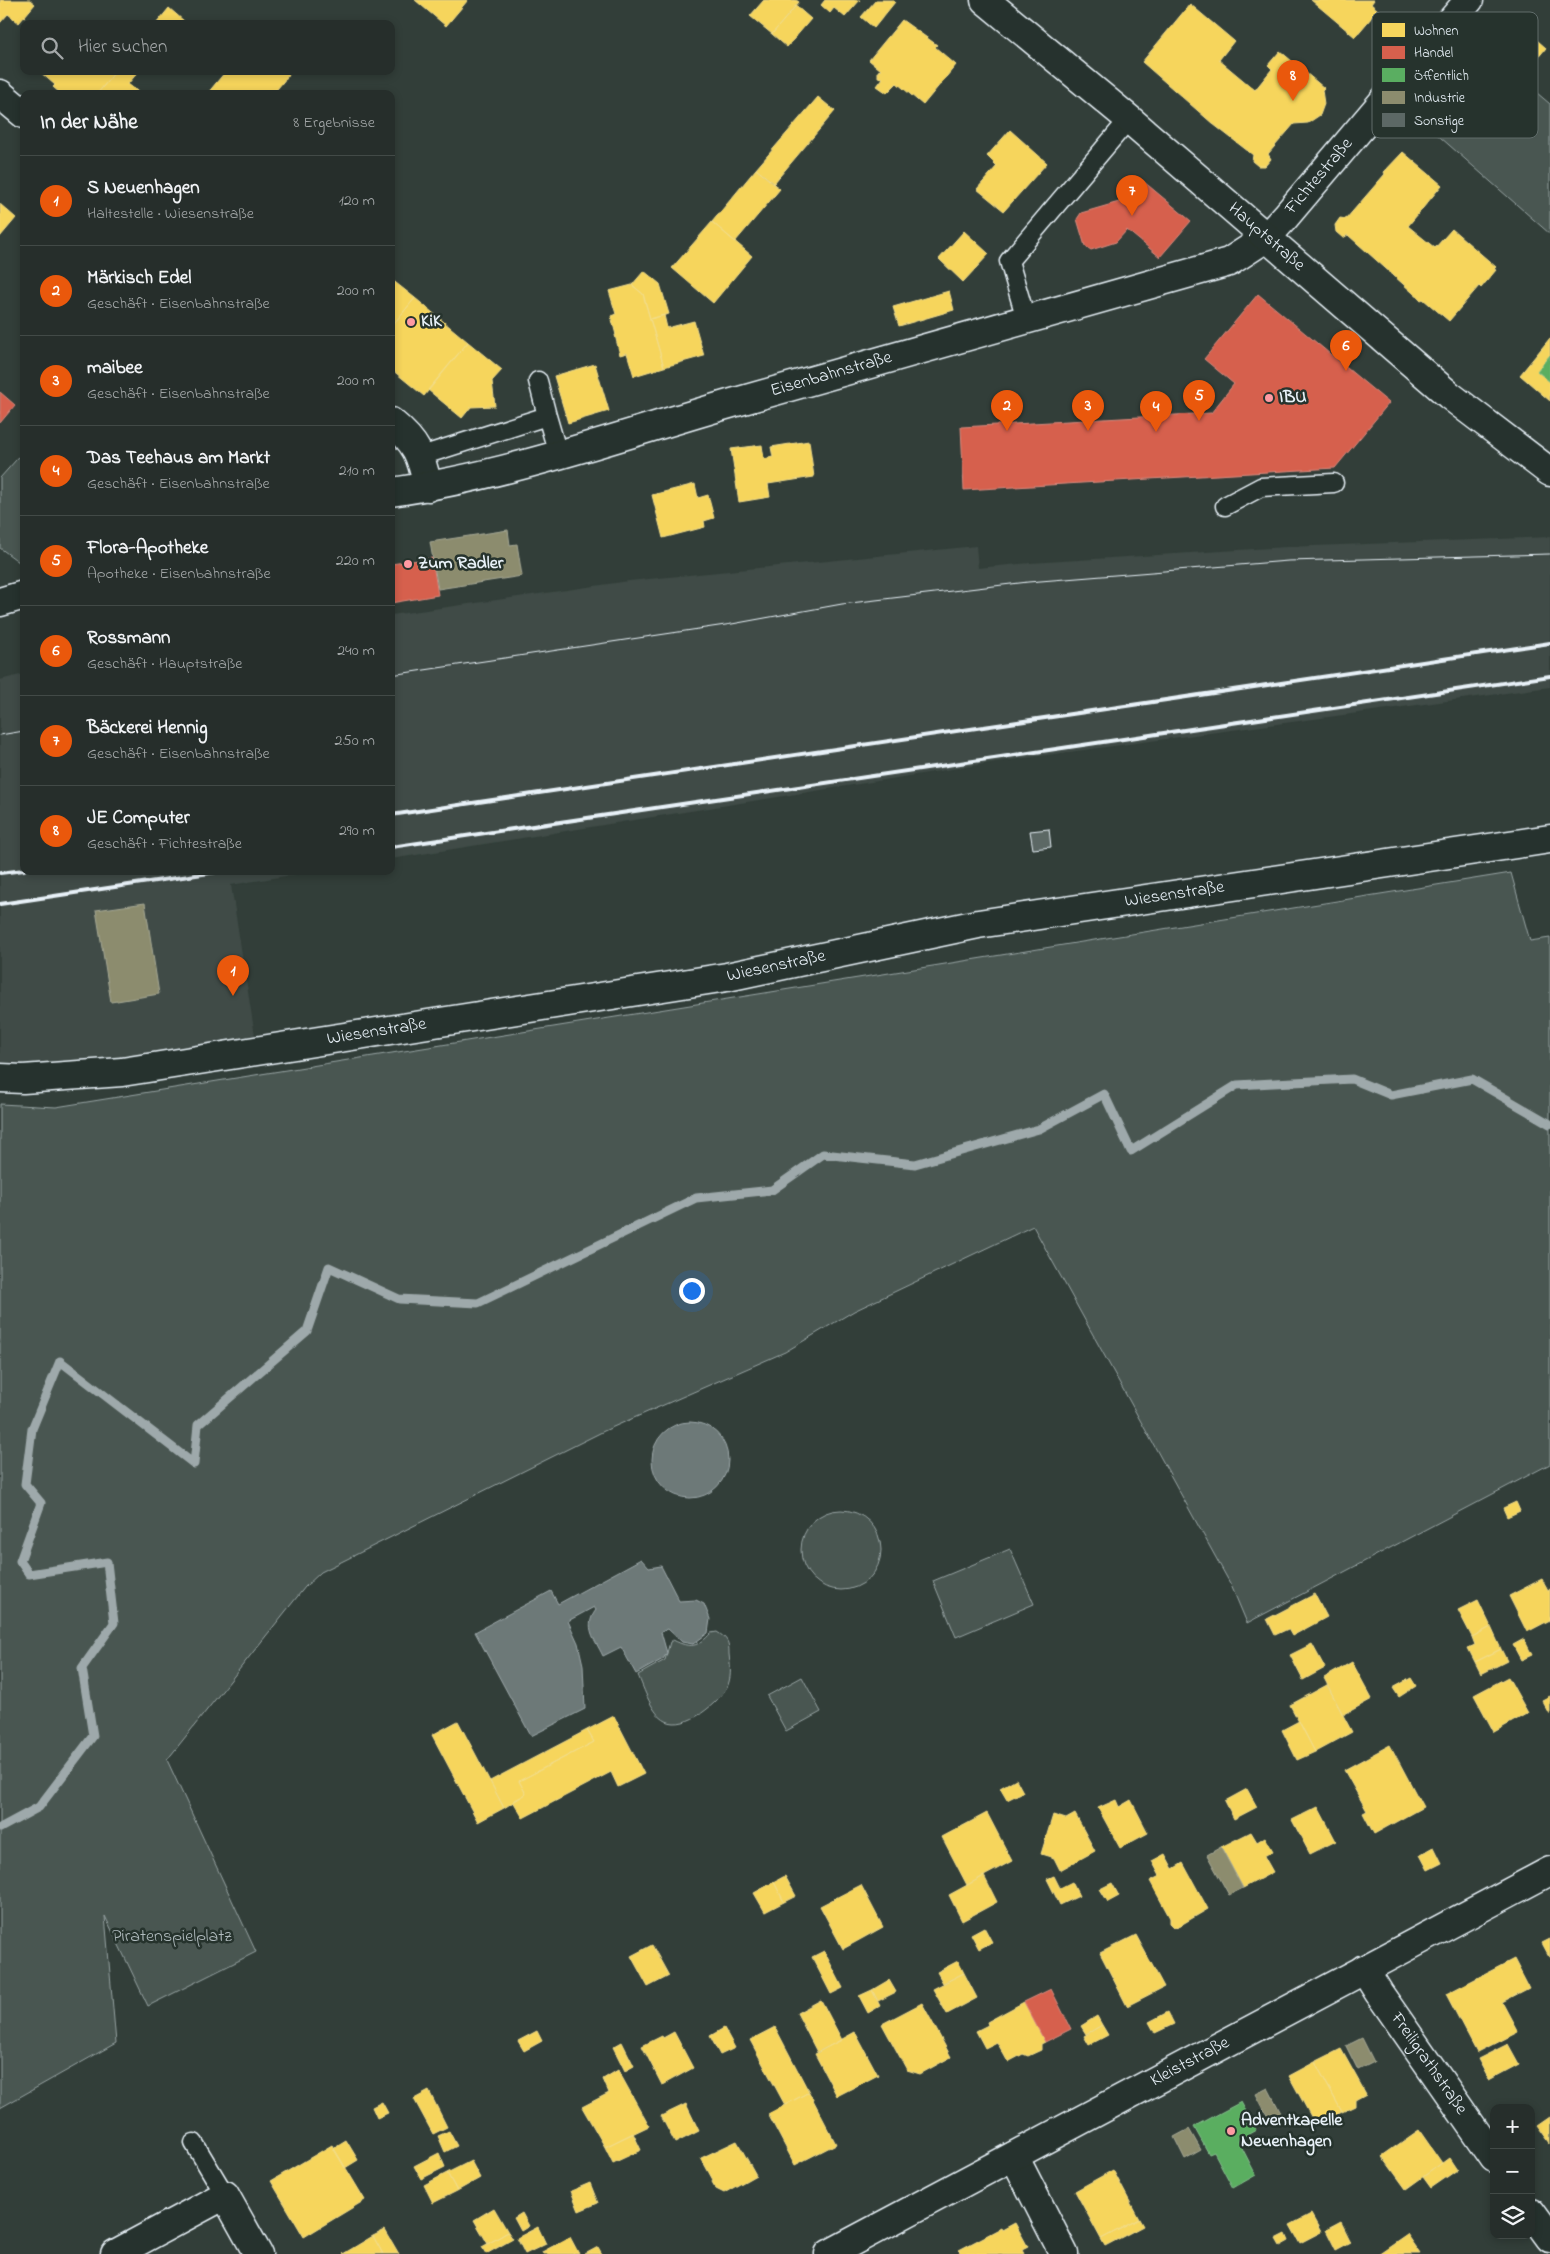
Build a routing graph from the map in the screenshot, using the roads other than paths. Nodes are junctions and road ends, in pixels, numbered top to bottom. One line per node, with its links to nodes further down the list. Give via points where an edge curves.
1 (984, 0): 7 (street, Hauptstraße)
2 (1470, 0): 3 (street, Fichtestraße)
3 (1460, 12)
4 (0, 94): 5 (street)
5 (20, 111)
6 (1372, 114): 8 (street, Fichtestraße)
7 (1129, 119): 8 (street, Hauptstraße); 9 (lane, via 1009,261)
8 (1266, 238): 9 (street, Eisenbahnstraße, via 1229,262); 15 (street, Hauptstraße, via 1449,395)
9 (1026, 319): 13 (street, Eisenbahnstraße)
10 (538, 381): 11 (lane)
11 (547, 416): 13 (lane); 14 (lane)
12 (395, 425): 14 (street, via 408,435)
13 (558, 454): 17 (street, Eisenbahnstraße)
14 (421, 456): 17 (street)
15 (1550, 472)
16 (1334, 482): 19 (lane, via 1261,487)
17 (428, 487): 18 (street, Eisenbahnstraße)
18 (395, 491)
19 (1225, 506)
20 (20, 596): 21 (street)
21 (0, 602)
22 (1550, 839): 23 (street, Wiesenstraße, via 978,924 727,977 122,1072)
23 (0, 1078)
24 (1550, 1871): 25 (street, Kleiststraße)
25 (1364, 1969): 27 (street, Freiligrathstraße); 28 (street, Kleiststraße)
26 (194, 2143): 29 (lane)
27 (1490, 2152)
28 (1014, 2156): 34 (street, Kleiststraße); 35 (street)
29 (225, 2195): 32 (street); 33 (street)
30 (1535, 2217): 31 (street)
31 (1550, 2238)
32 (116, 2254)
33 (258, 2254)
34 (830, 2254)
35 (1064, 2254)

